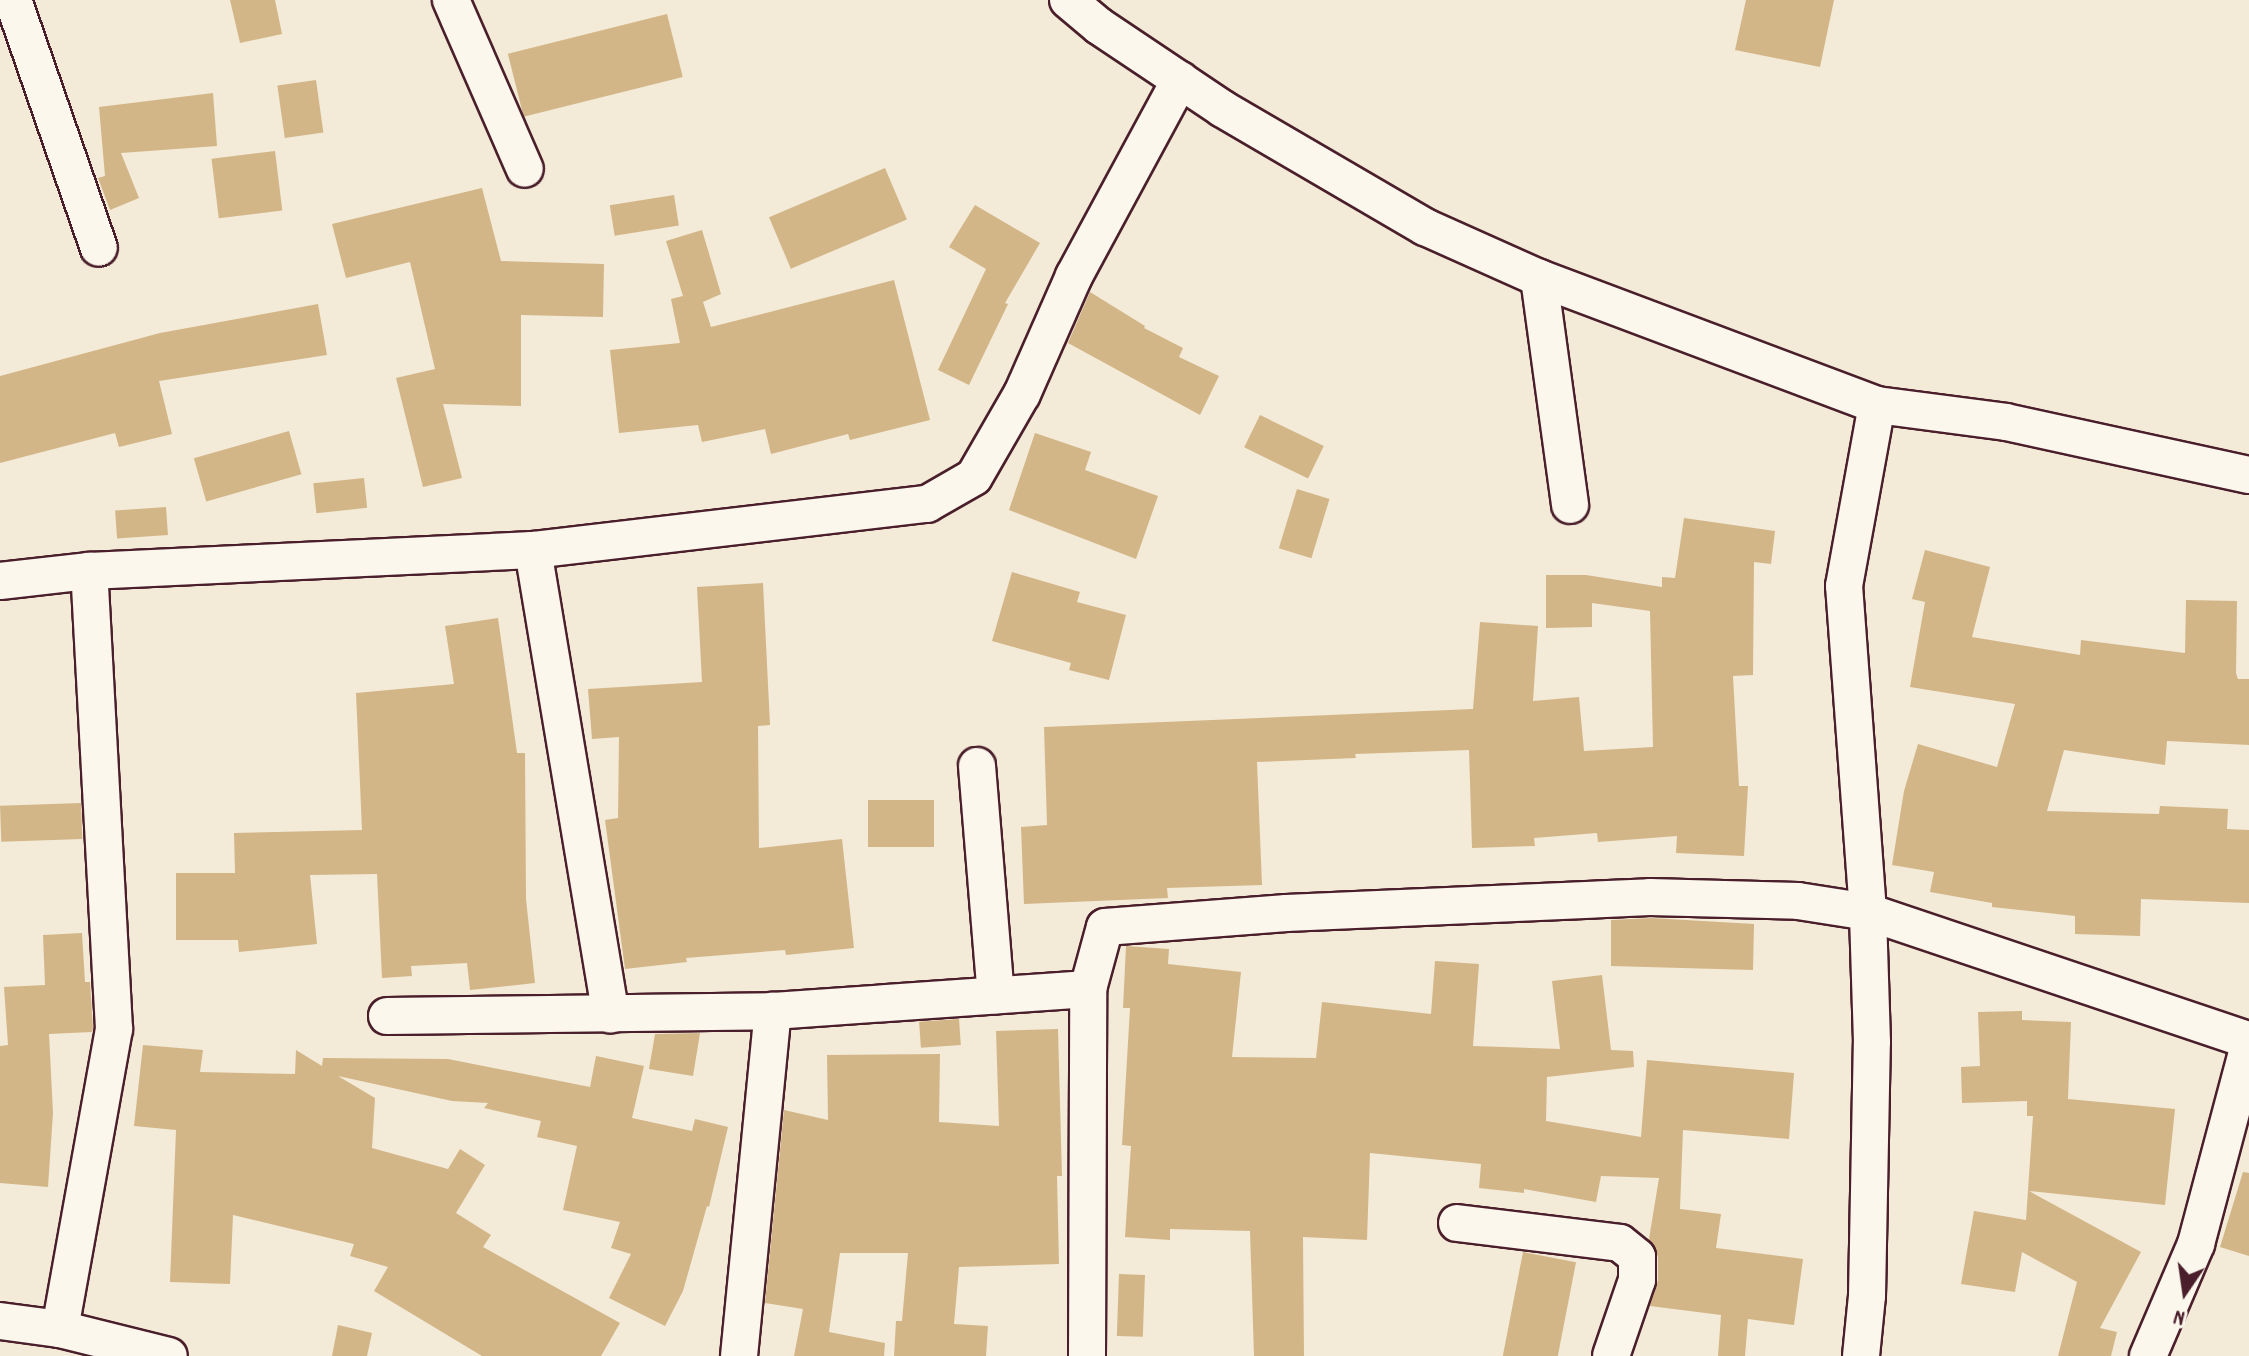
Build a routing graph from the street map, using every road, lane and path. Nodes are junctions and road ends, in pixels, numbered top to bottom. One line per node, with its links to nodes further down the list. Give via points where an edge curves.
1 (13, 0): 6 (street)
2 (451, 0): 5 (street)
3 (1068, 0): 4 (street)
4 (1180, 80): 7 (street, via 1425,227); 11 (street, via 1074,276 1022,394 974,477 927,504)
5 (525, 169)
6 (99, 248)
7 (1539, 278): 8 (street); 10 (street)
8 (1877, 405): 9 (street, via 2006,422); 15 (street, via 1844,586)
9 (2249, 475)
10 (1570, 505)
11 (533, 550): 12 (street); 19 (street)
12 (89, 571): 13 (street); 24 (street, via 114,1029)
13 (0, 581)
14 (977, 766): 17 (street)
15 (1868, 912): 16 (street, via 1798,901 1650,897 1286,913 1105,927); 21 (street); 29 (street, via 1872,1042)
16 (1088, 989): 17 (street); 27 (street)
17 (996, 995): 18 (street)
18 (773, 1011): 19 (street); 26 (street)
19 (611, 1014): 20 (street)
20 (387, 1016)
21 (2249, 1043): 30 (street, via 2196,1244)
22 (1457, 1223): 28 (street, via 1620,1243 1637,1257 1637,1280)
23 (0, 1321): 24 (street)
24 (60, 1329): 25 (street)
25 (169, 1356)
26 (739, 1356)
27 (1087, 1356)
28 (1611, 1356)
29 (1861, 1356)
30 (2148, 1356)

